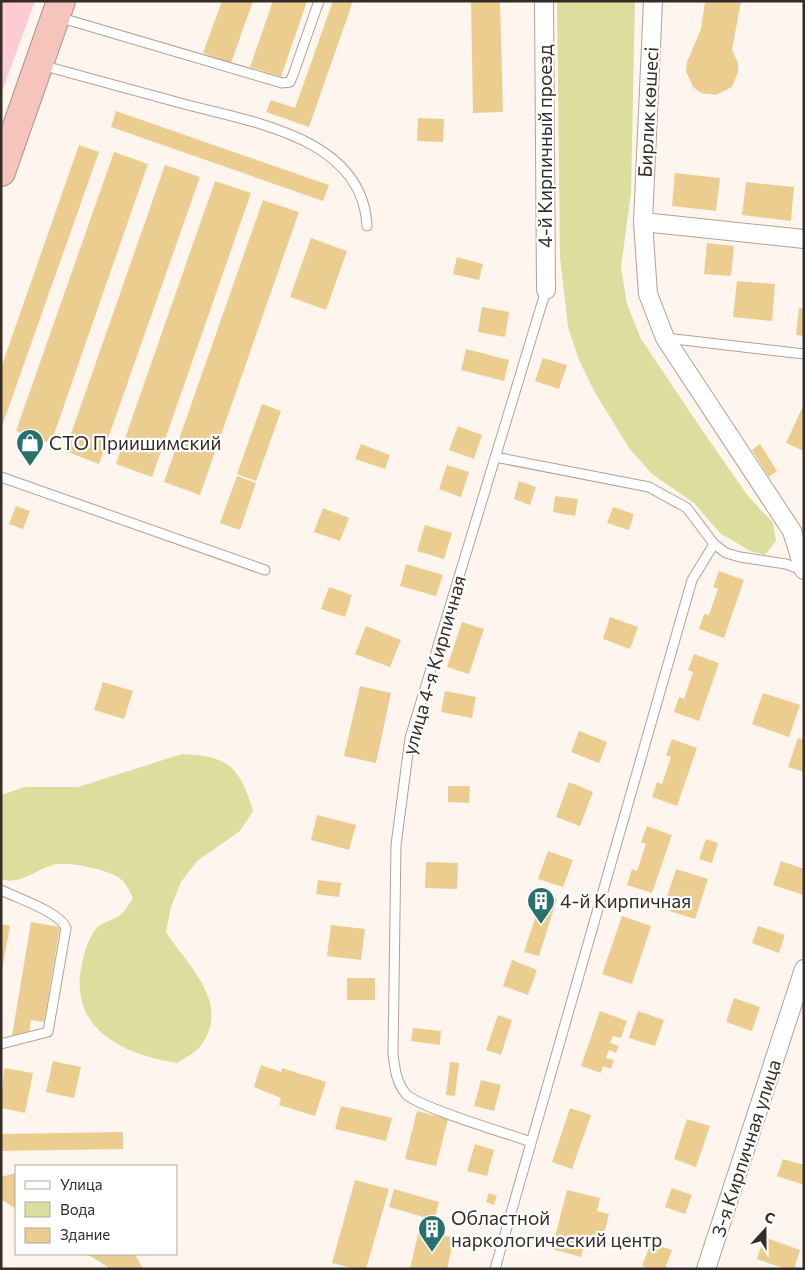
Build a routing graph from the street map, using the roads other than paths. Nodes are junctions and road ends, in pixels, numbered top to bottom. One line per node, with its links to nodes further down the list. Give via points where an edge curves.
1 (319, 1): 4 (lane, via 290,82 282,83)
2 (544, 1): 10 (street, 4-й Кирпичный проезд)
3 (653, 1): 7 (street, Бирлик көшесі)
4 (58, 9): 5 (highway)
5 (38, 64): 6 (highway); 8 (lane, via 268,126 304,141 332,159 352,178 366,208)
6 (1, 172)
7 (643, 222): 9 (street); 11 (street, Бирлик көшесі, via 648,294)
8 (367, 226)
9 (804, 239)
10 (546, 290): 13 (lane, улица 4-я Кирпичная)
11 (666, 338): 12 (lane); 17 (street, Бирлик көшесі, via 792,531)
12 (804, 354)
13 (494, 456): 15 (lane, via 658,491 687,508); 21 (lane, улица 4-я Кирпичная, via 410,738 396,845 393,1054 397,1079 407,1095 424,1105)
14 (1, 478): 16 (lane)
15 (714, 544): 17 (lane, via 726,553); 21 (lane, via 692,580)
16 (265, 570)
17 (804, 570)
18 (1, 890): 20 (lane, via 56,916 66,928 48,1032)
19 (804, 969): 23 (street, 3-я Кирпичная улица)
20 (1, 1044)
21 (531, 1142): 22 (lane)
22 (495, 1269)
23 (706, 1269)

